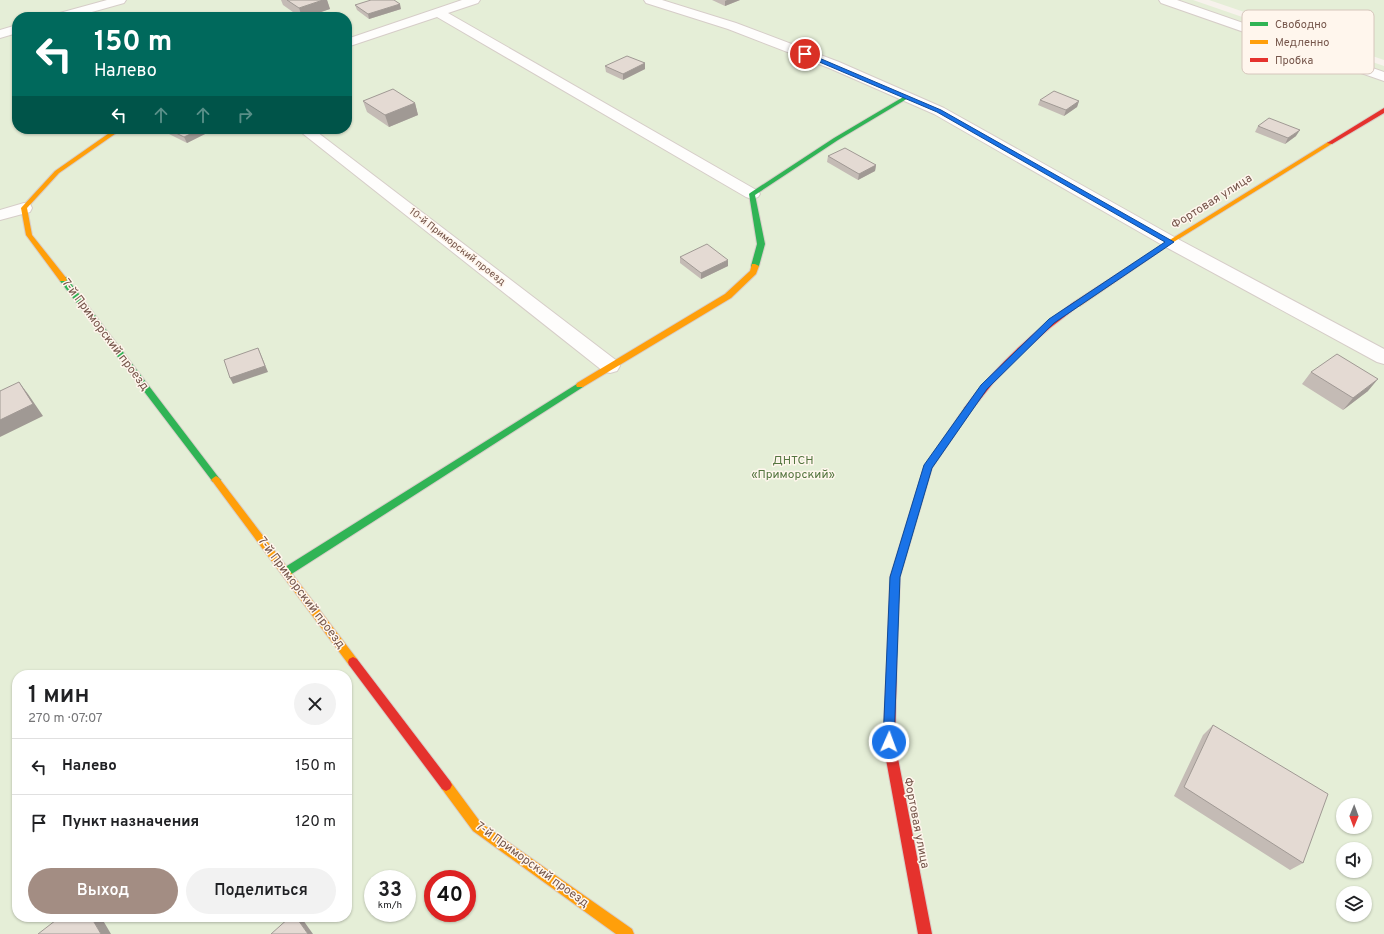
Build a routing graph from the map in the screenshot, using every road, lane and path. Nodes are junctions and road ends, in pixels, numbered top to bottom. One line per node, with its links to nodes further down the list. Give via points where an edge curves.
1 (120, 0): 5 (street)
2 (474, 0): 6 (street)
3 (650, 0): 13 (street, via 732,26)
4 (1165, 0): 7 (street)
5 (78, 12)
6 (438, 12): 10 (street); 17 (street)
7 (1242, 27)
8 (12, 30): 9 (street)
9 (0, 34)
10 (352, 41)
11 (1374, 73): 12 (street)
12 (1384, 76)
13 (907, 97): 17 (street, via 836,139); 20 (street, via 939,111)
14 (1384, 110): 20 (street, Фортовая улица)
15 (111, 134): 18 (street, via 57,172)
16 (310, 134): 22 (street, 10-й Приморский проезд)
17 (752, 194): 22 (street, via 760,244 753,272 728,296)
18 (24, 208): 19 (street); 23 (street, 7-й Приморский проезд, via 29,235)
19 (0, 215)
20 (1170, 242): 21 (street); 25 (street, Фортовая улица, via 1052,321 984,387 928,467 895,577 889,742)
21 (1384, 357)
22 (610, 366): 23 (street)
23 (286, 572): 24 (street, 7-й Приморский проезд, via 477,827)
24 (626, 934)
25 (925, 934)

